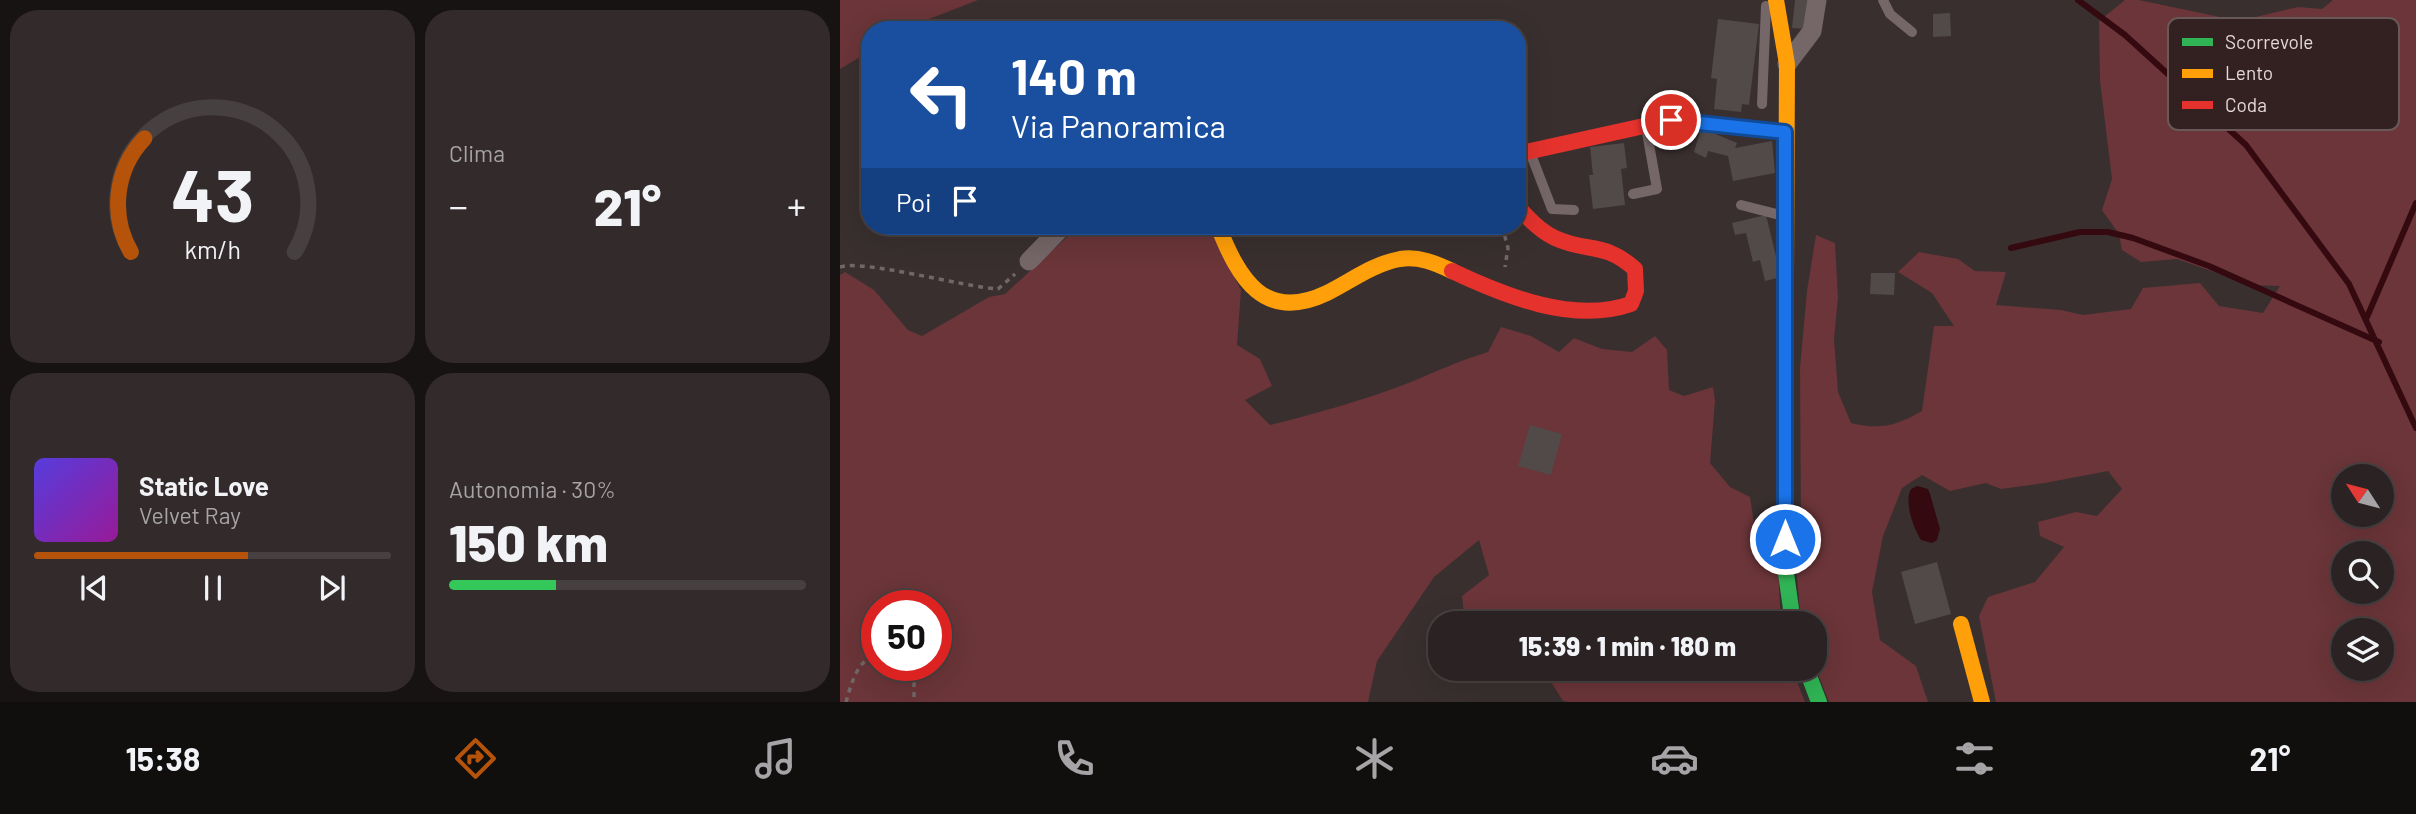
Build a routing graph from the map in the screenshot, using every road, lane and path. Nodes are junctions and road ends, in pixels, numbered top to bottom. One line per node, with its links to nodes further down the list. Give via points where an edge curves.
1 (1766, 0): 7 (lane)
2 (1776, 0): 6 (street)
3 (1817, 0): 6 (street, via 1812,31)
4 (1883, 0): 5 (lane, via 1890,13)
5 (1912, 32)
6 (1787, 64): 9 (street)
7 (1762, 104)
8 (1646, 124): 9 (street, via 1671,120); 10 (street); 12 (lane, via 1657,189)
9 (1785, 132): 16 (street)
10 (1526, 153)
11 (1526, 157): 14 (lane, via 1552,209)
12 (1633, 194)
13 (1741, 205): 16 (lane)
14 (1574, 210)
15 (1526, 215): 22 (street, via 1558,239 1594,243 1622,256 1635,269 1631,304 1603,313 1571,310)
16 (1785, 216): 23 (street, via 1785,566)
17 (1054, 235): 20 (street)
18 (1222, 235): 22 (street, via 1250,286 1265,299 1289,305 1318,297 1385,262 1405,257 1425,259)
19 (1504, 235): 22 (path, via 1506,262)
20 (1029, 261): 21 (path, via 998,289)
21 (840, 267)
22 (1493, 286)
23 (1791, 611)
24 (1961, 624): 31 (street)
25 (861, 665): 28 (path)
26 (914, 681): 29 (path)
27 (1811, 681): 30 (street)
28 (846, 702)
29 (914, 702)
30 (1819, 702)
31 (1982, 702)

